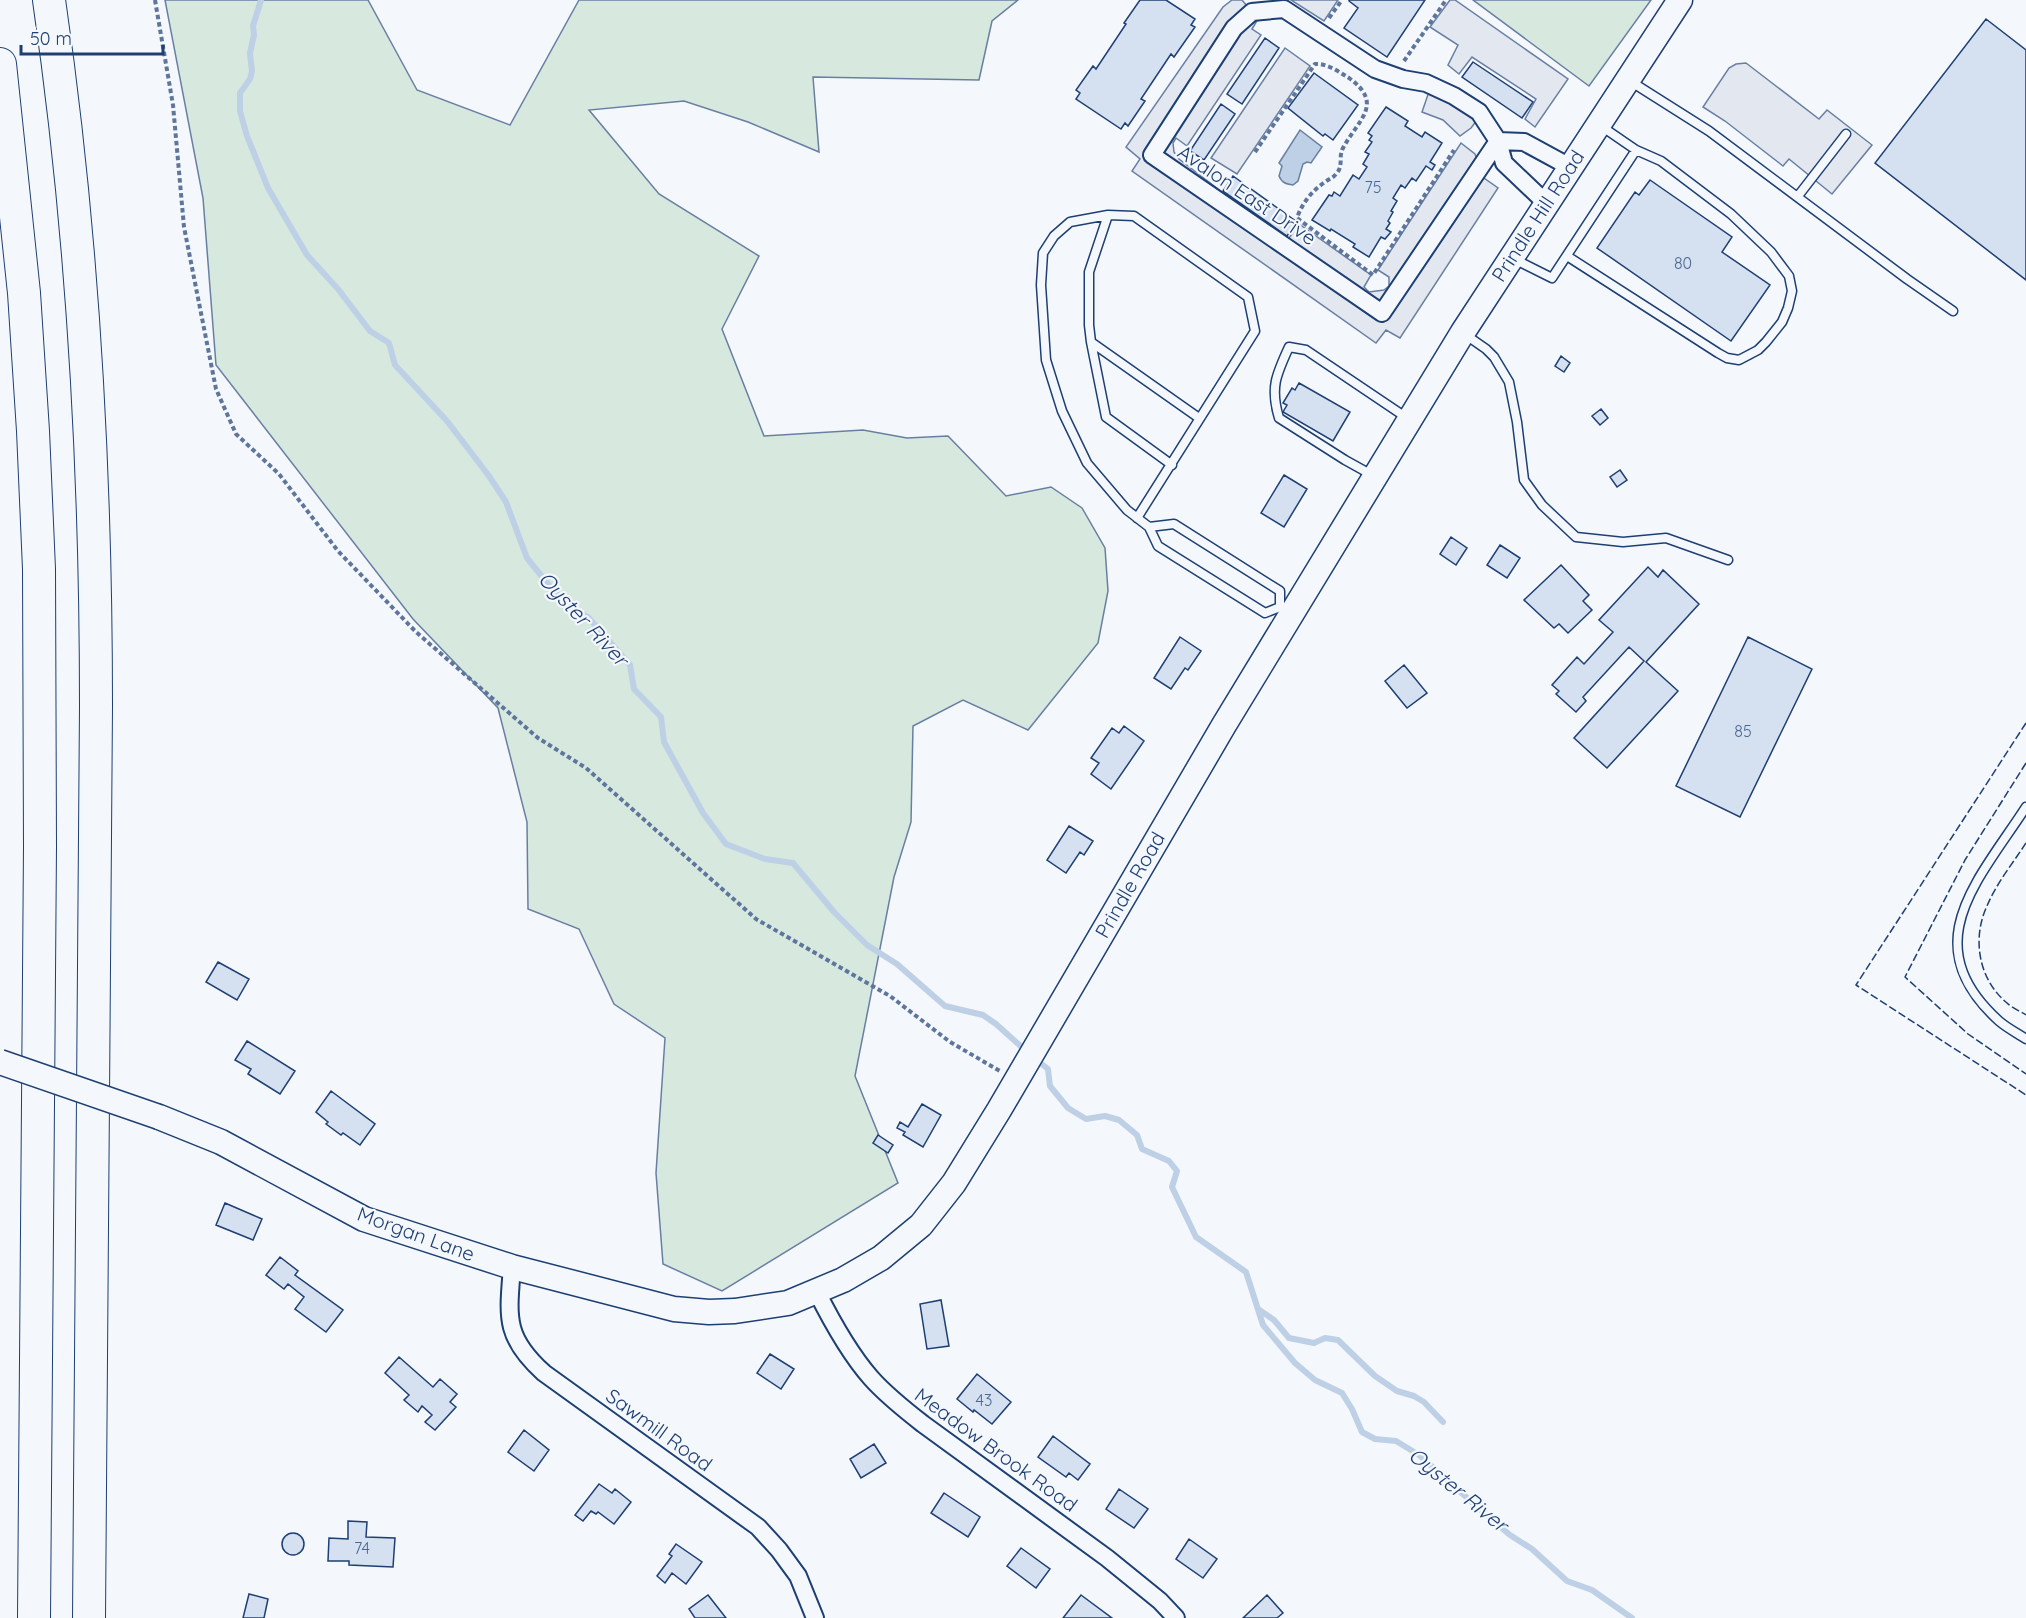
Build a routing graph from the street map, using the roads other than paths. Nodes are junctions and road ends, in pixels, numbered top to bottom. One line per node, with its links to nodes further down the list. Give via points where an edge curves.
1 (49, 0): 32 (highway, via 80,294 95,568)
2 (1680, 0): 4 (street, Prindle Hill Road)
3 (0, 64): 31 (highway, via 24,293 39,569)
4 (1627, 79): 5 (street, Prindle Hill Road); 10 (lane, via 1709,131)
5 (1598, 124): 8 (lane); 9 (street, Prindle Hill Road)
6 (1846, 134): 10 (lane)
7 (1498, 141): 7 (street, Avalon East Drive, via 1479,112 1454,96 1426,83 1382,72 1284,9 1275,9 1252,12 1234,28 1152,155 1382,312); 9 (street, via 1524,142); 11 (street, Avalon East Drive, via 1504,163)
8 (1636, 150): 13 (lane); 13 (lane, via 1661,161 1731,214 1771,252 1791,284 1791,300 1782,322 1758,350 1739,360 1726,358)
9 (1570, 167): 11 (street, Prindle Hill Road)
10 (1798, 196): 15 (lane)
11 (1546, 203): 14 (street, Prindle Hill Road)
12 (1108, 215): 17 (lane, via 1089,272); 18 (lane, via 1134,216 1248,297 1255,331); 22 (lane, via 1070,222 1043,253 1046,360 1062,411 1088,463)
13 (1567, 256): 14 (lane, via 1552,278)
14 (1511, 257): 16 (street, Prindle Hill Road)
15 (1953, 310)
16 (1463, 333): 19 (street, Prindle Hill Road); 24 (lane, via 1486,348 1509,382 1524,480 1542,505 1576,537 1623,542 1666,538)
17 (1091, 342): 18 (lane); 20 (lane, via 1106,417)
18 (1199, 418): 20 (lane)
19 (1405, 428): 21 (street, Prindle Road); 21 (lane, via 1306,350 1289,347 1276,375 1274,401 1279,418)
20 (1172, 465): 22 (lane)
21 (1376, 476): 25 (street, Prindle Road)
22 (1137, 518): 23 (lane)
23 (1149, 527): 25 (lane, via 1158,546 1265,613); 25 (lane, via 1174,524 1280,591)
24 (1728, 560)
25 (1286, 610): 30 (street, Prindle Road, via 1224,725 954,1183 904,1241 881,1258)
26 (2026, 807): 27 (lane, via 1971,893 1960,920 1956,948 1963,976 1979,997 2000,1021)
27 (2026, 1039)
28 (0, 1062): 29 (street, Morgan Lane, bridge, via 221,1142 364,1219)
29 (512, 1267): 30 (street, Morgan Lane, via 674,1308 709,1312 758,1309); 33 (street, Sawmill Road, via 508,1314 529,1360 758,1527 798,1576)
30 (817, 1292): 34 (street, Meadow Brook Road, via 835,1327 871,1378 895,1401 1107,1558)
31 (34, 1618)
32 (89, 1618)
33 (814, 1618)
34 (1176, 1618)

